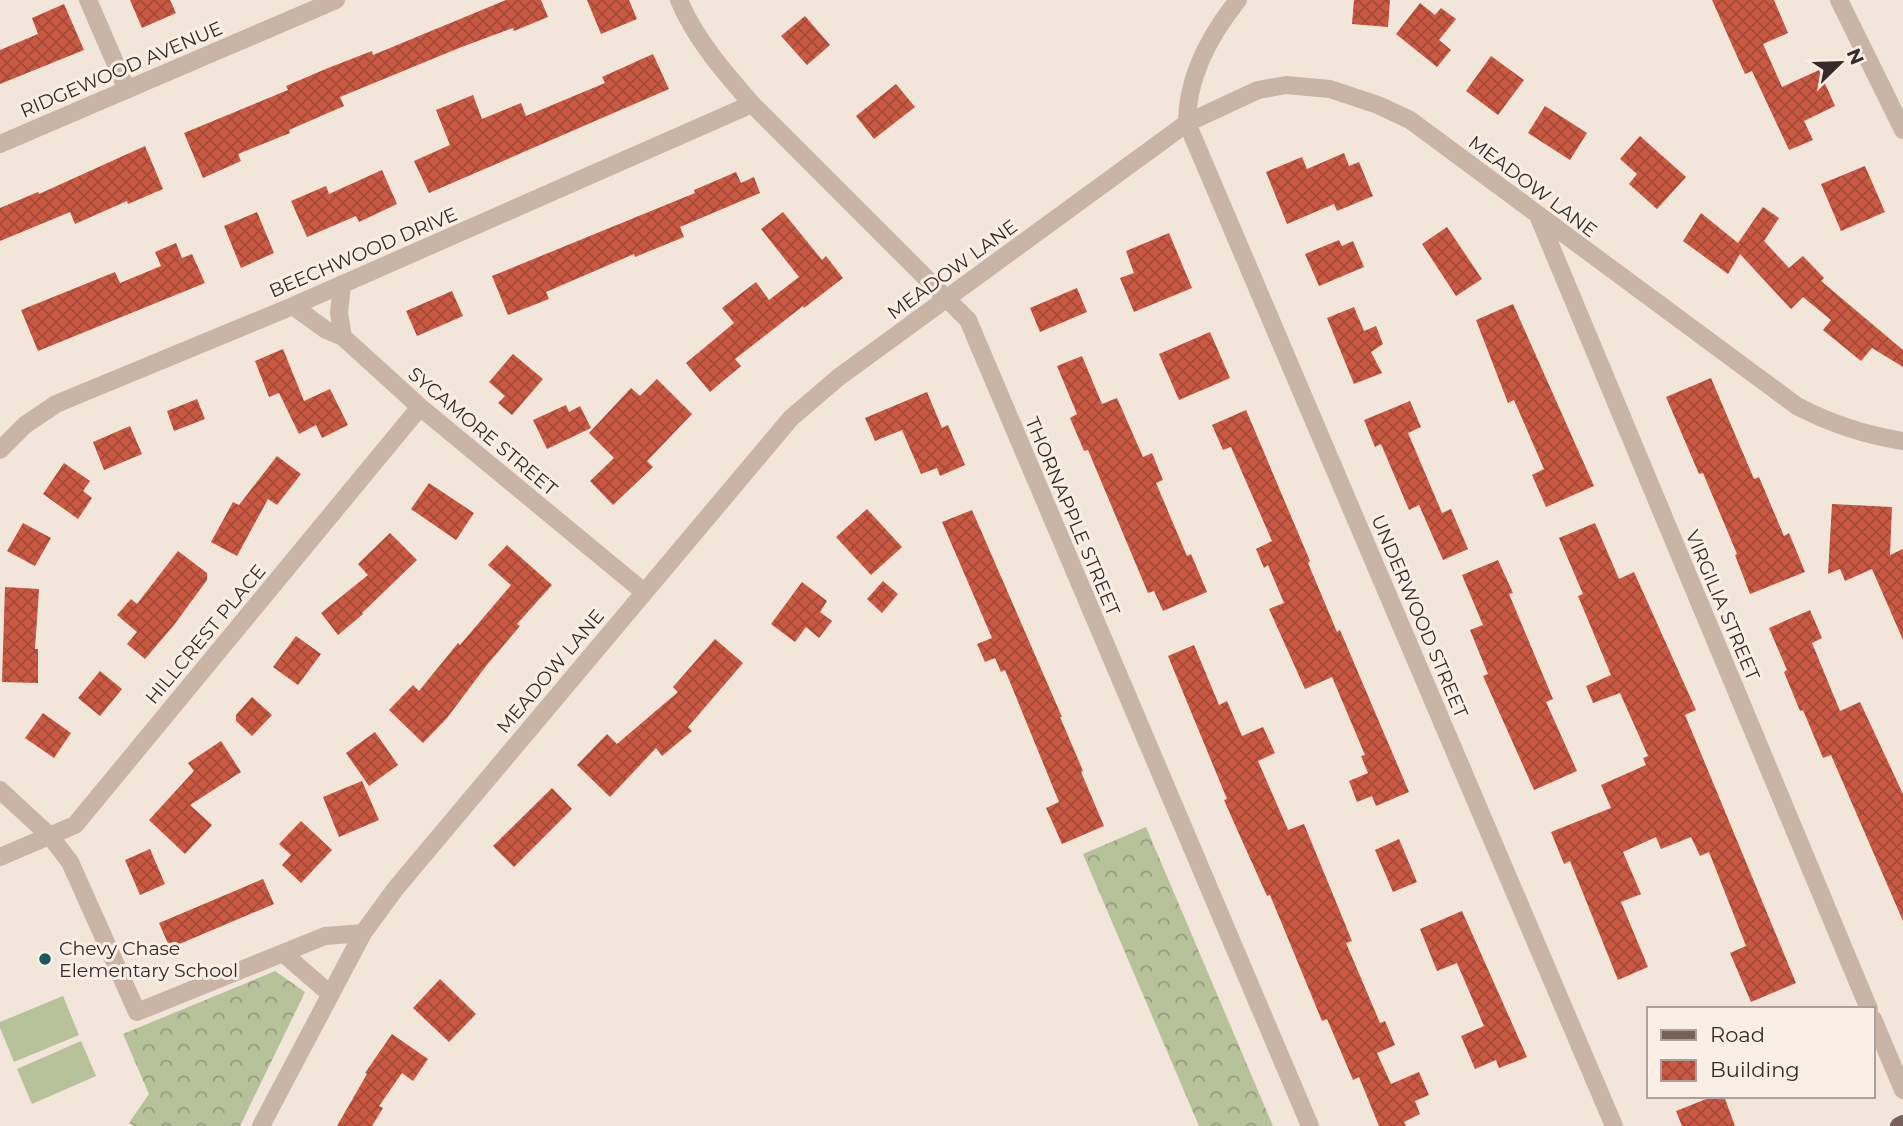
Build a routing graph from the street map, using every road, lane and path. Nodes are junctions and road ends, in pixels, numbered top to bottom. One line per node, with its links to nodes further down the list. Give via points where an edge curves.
1 (88, 0): 6 (street)
2 (336, 0): 6 (street, RIDGEWOOD AVENUE)
3 (679, 0): 7 (street, THORNAPPLE STREET, via 724,71)
4 (1238, 0): 8 (street, via 1193,78)
5 (1839, 0): 9 (street)
6 (127, 90): 10 (street, RIDGEWOOD AVENUE)
7 (752, 104): 12 (street, BEECHWOOD DRIVE); 13 (street, THORNAPPLE STREET)
8 (1187, 122): 11 (street, MEADOW LANE, via 1258,90 1286,85 1330,89 1410,120); 13 (street, MEADOW LANE); 31 (street, UNDERWOOD STREET)
9 (1903, 131)
10 (0, 144)
11 (1539, 218): 17 (street, MEADOW LANE, via 1797,406 1856,432); 26 (street, VIRGILIA STREET)
12 (342, 285): 14 (street, BEECHWOOD DRIVE); 15 (street, via 339,313)
13 (947, 299): 19 (street, MEADOW LANE, via 790,418); 30 (street, THORNAPPLE STREET, via 968,320)
14 (293, 306): 15 (street, SYCAMORE STREET); 18 (street, BEECHWOOD DRIVE, via 56,404)
15 (343, 337): 16 (street, SYCAMORE STREET)
16 (420, 407): 19 (street, SYCAMORE STREET); 21 (street, HILLCREST PLACE, via 75,825)
17 (1903, 442)
18 (0, 450)
19 (644, 592): 23 (street, MEADOW LANE)
20 (0, 790): 21 (street)
21 (50, 836): 22 (street, HILLCREST PLACE); 24 (street, via 70,862 137,1012)
22 (0, 857)
23 (363, 933): 24 (street, via 325,936); 25 (street, MEADOW LANE)
24 (284, 954): 25 (street)
25 (329, 993): 29 (street, MEADOW LANE)
26 (1868, 1007)
27 (1875, 1024): 28 (street)
28 (1903, 1090)
29 (261, 1126)
30 (1310, 1126)
31 (1614, 1126)

